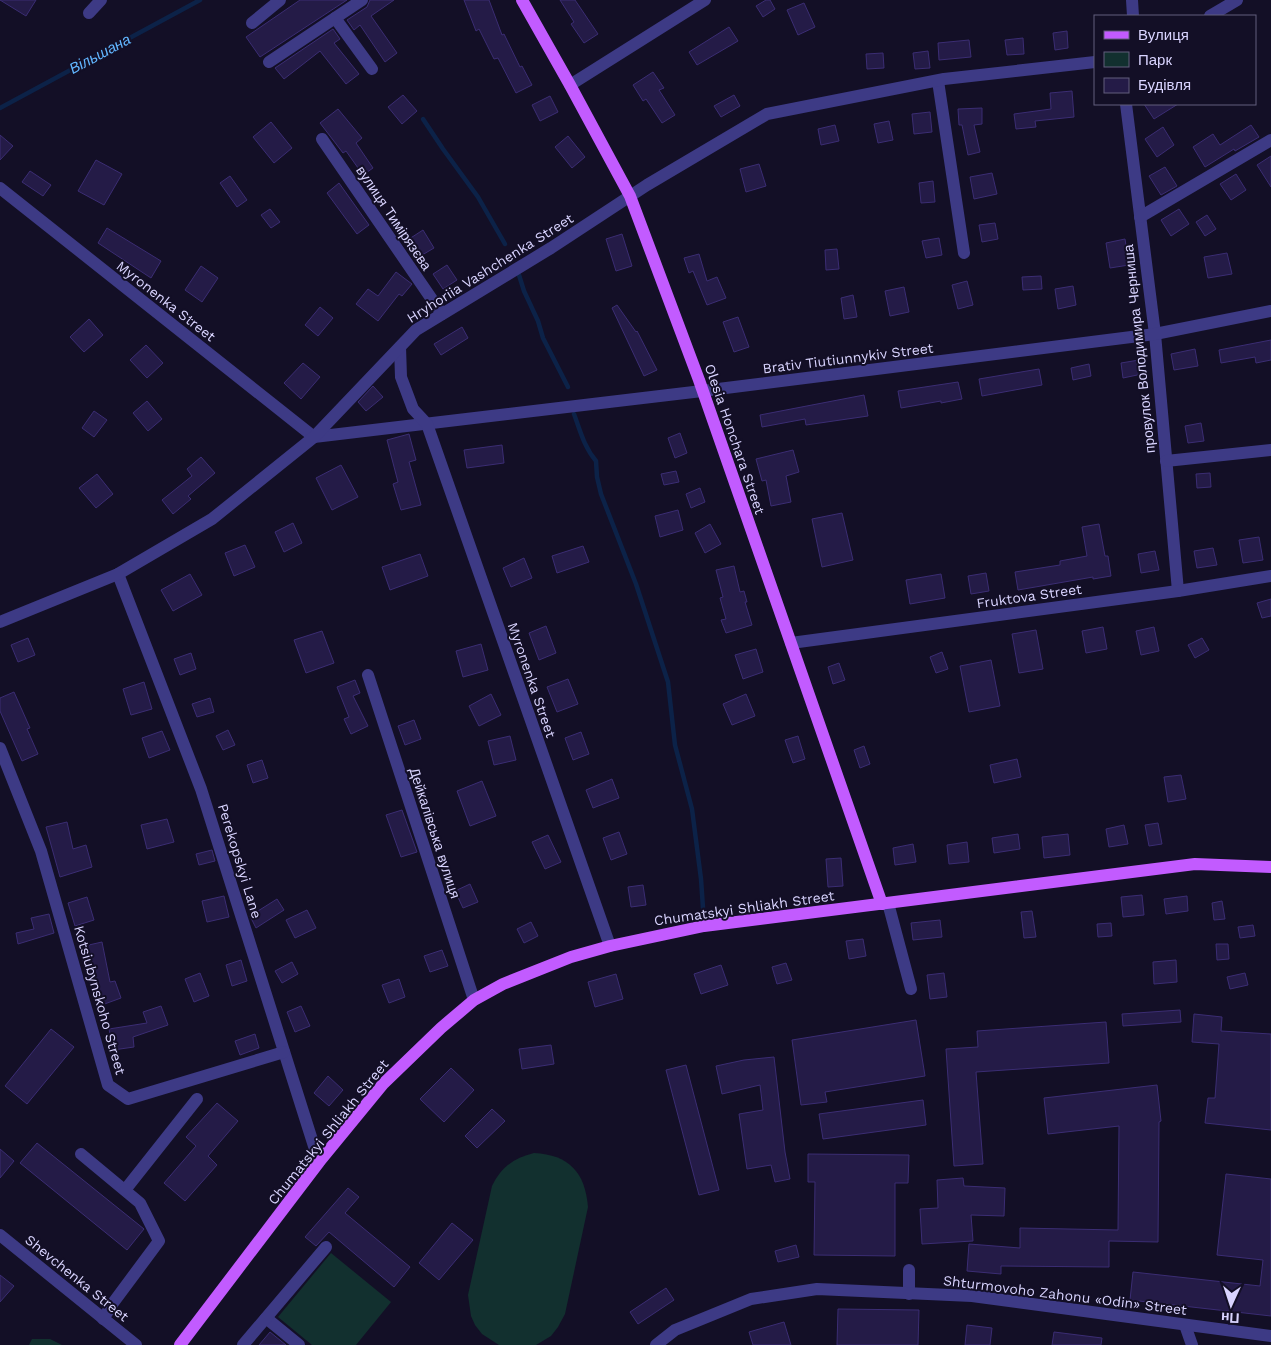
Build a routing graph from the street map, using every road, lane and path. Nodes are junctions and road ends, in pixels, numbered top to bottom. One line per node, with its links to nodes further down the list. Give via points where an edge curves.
1 (101, 0): 8 (street)
2 (280, 0): 12 (street)
3 (362, 0): 11 (street)
4 (522, 0): 17 (main road, Olesia Honchara Street)
5 (705, 0): 17 (street)
6 (1132, 0): 9 (street)
7 (1237, 0): 10 (street)
8 (89, 13)
9 (1133, 15)
10 (1212, 15)
11 (335, 18): 13 (street); 15 (street)
12 (252, 23)
13 (268, 62)
14 (1094, 62): 16 (street, Hryhoriia Vashchenka Street)
15 (372, 69)
16 (938, 81): 22 (street, Hryhoriia Vashchenka Street, via 767,114); 24 (street)
17 (570, 85): 22 (main road, Olesia Honchara Street)
18 (1126, 105): 23 (street, провулок Володимира Черниша)
19 (322, 139): 26 (street, вулиця Тимірязєва)
20 (1271, 140): 23 (street)
21 (0, 188): 31 (street, Myronenka Street)
22 (630, 196): 26 (street, Hryhoriia Vashchenka Street); 29 (main road, Olesia Honchara Street)
23 (1140, 217): 27 (street, провулок Володимира Черниша)
24 (964, 254)
25 (1271, 311): 27 (street, Brativ Tiutiunnykiv Street)
26 (442, 314): 28 (street, Hryhoriia Vashchenka Street, via 416,330)
27 (1155, 334): 29 (street, Brativ Tiutiunnykiv Street); 33 (street, провулок Володимира Черниша)
28 (400, 347): 30 (street, via 401,377 412,409); 31 (street, Hryhoriia Vashchenka Street)
29 (702, 391): 30 (street, Brativ Tiutiunnykiv Street); 38 (main road, Olesia Honchara Street)
30 (427, 424): 31 (street, Brativ Tiutiunnykiv Street); 43 (street, Myronenka Street)
31 (314, 438): 34 (street, Hryhoriia Vashchenka Street, via 212,519)
32 (1271, 450): 33 (street)
33 (1166, 461): 36 (street, провулок Володимира Черниша)
34 (118, 574): 37 (street, Hryhoriia Vashchenka Street); 46 (street, Perekopskyi Lane, via 201,789)
35 (1271, 576): 36 (street, Fruktova Street)
36 (1178, 591): 38 (street, Fruktova Street)
37 (0, 622)
38 (791, 643): 42 (main road, Olesia Honchara Street)
39 (368, 675): 45 (street, Дейкалівська вулиця)
40 (0, 748): 46 (street, Kotsiubynskoho Street, via 41,851 108,1085 128,1099)
41 (1271, 867): 42 (main road, Chumatskyi Shliakh Street, via 1195,864)
42 (885, 903): 43 (main road, Chumatskyi Shliakh Street, via 704,926); 44 (street)
43 (610, 946): 45 (main road, Chumatskyi Shliakh Street, via 572,957)
44 (911, 989)
45 (474, 1000): 49 (main road, Chumatskyi Shliakh Street, via 383,1084)
46 (284, 1052): 49 (street, Perekopskyi Lane)
47 (197, 1099): 50 (street)
48 (81, 1154): 50 (street)
49 (320, 1162): 60 (main road, Chumatskyi Shliakh Street)
50 (124, 1190): 56 (street, via 140,1203 160,1241)
51 (0, 1235): 56 (street, Shevchenka Street)
52 (326, 1247): 55 (street)
53 (909, 1270): 54 (street)
54 (909, 1294): 57 (street, Shturmovoho Zahonu «Odin» Street, via 972,1296); 63 (street, Shturmovoho Zahonu «Odin» Street, via 817,1289 751,1300 675,1330)
55 (266, 1318): 61 (street); 62 (street)
56 (104, 1319): 59 (street, Shevchenka Street)
57 (1185, 1324): 58 (street, Shturmovoho Zahonu «Odin» Street); 64 (street)
58 (1271, 1336)
59 (136, 1345)
60 (180, 1345)
61 (243, 1345)
62 (299, 1345)
63 (656, 1345)
64 (1192, 1345)

